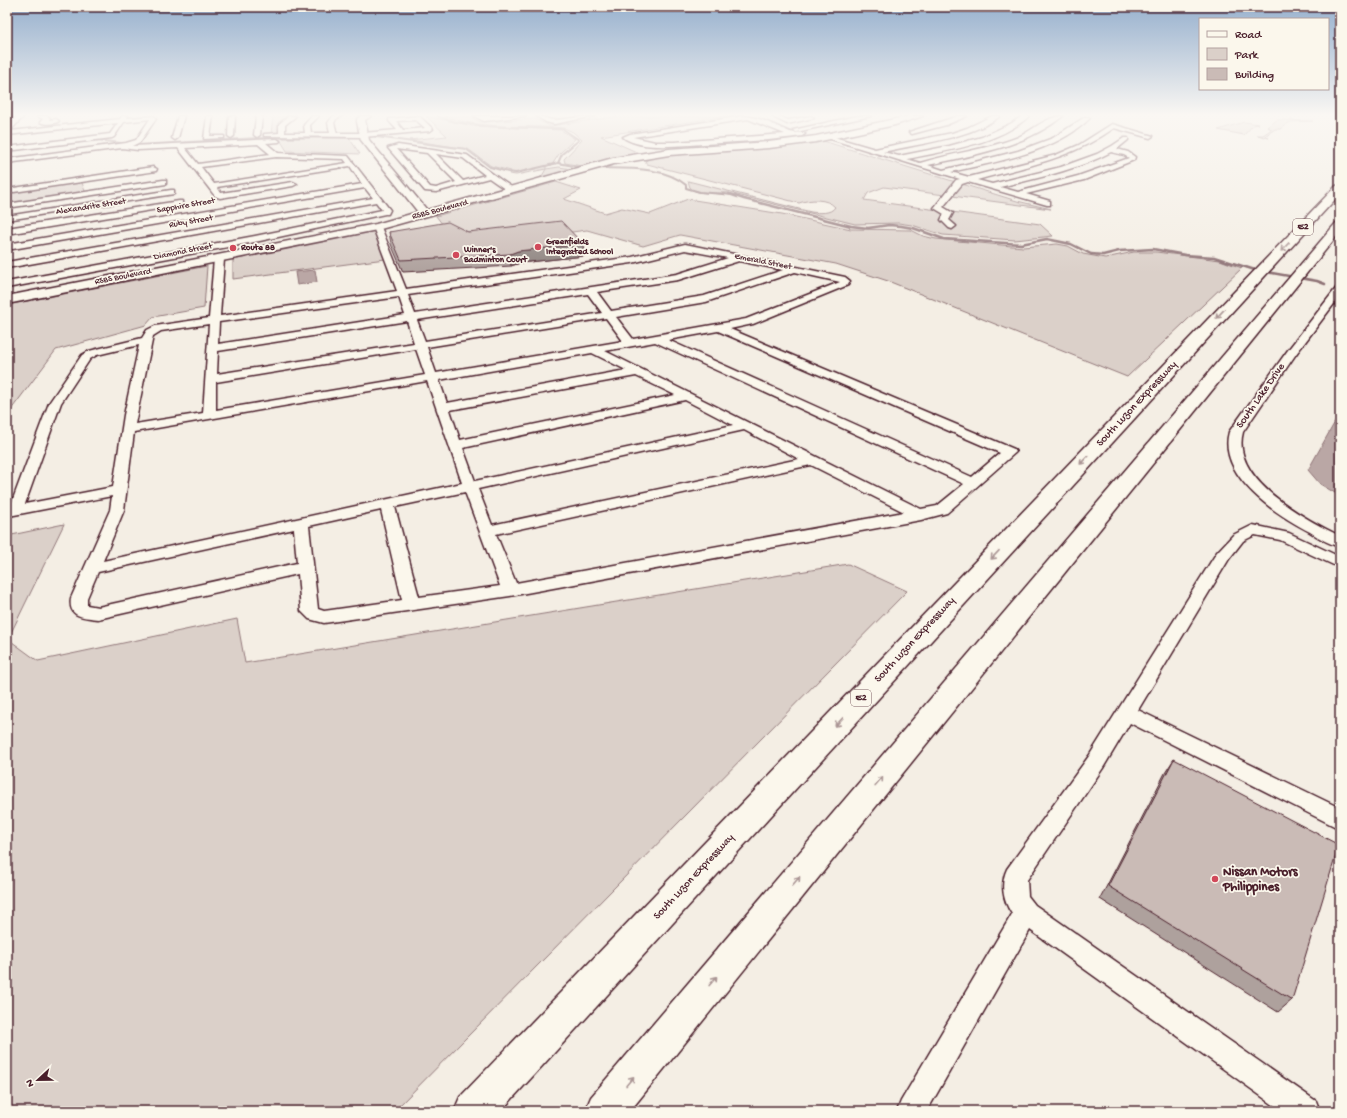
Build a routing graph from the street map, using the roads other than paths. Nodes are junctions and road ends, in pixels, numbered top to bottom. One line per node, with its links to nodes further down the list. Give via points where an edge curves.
1 (199, 168): 22 (street, via 207,175)
2 (325, 168): 22 (street)
3 (353, 168): 21 (street, via 355,174)
4 (388, 168): 35 (main road, via 406,191 405,196)
5 (410, 168): 20 (street, via 428,189 436,190)
6 (446, 168): 20 (street)
7 (480, 168): 16 (street)
8 (587, 168): 25 (main road, RSBS Boulevard)
9 (931, 168): 15 (street)
10 (960, 168): 15 (street)
11 (1010, 168): 17 (street)
12 (1057, 168): 23 (street)
13 (1109, 168): 28 (street)
14 (154, 169): 18 (street); 26 (street)
15 (944, 172): 17 (street)
16 (490, 176): 20 (street); 25 (street)
17 (968, 179): 23 (street); 39 (street, via 959,182 938,208 949,213 945,220)
18 (163, 182): 27 (street); 33 (street)
19 (297, 183): 29 (street)
20 (461, 183)
21 (368, 185): 30 (street); 34 (street, Sapphire Street)
22 (212, 186): 29 (street)
23 (993, 186): 28 (street)
24 (1340, 188): 95 (main road, South Luzon Expressway / E2, one-way to 95)
25 (512, 190): 35 (main road, RSBS Boulevard)
26 (7, 191)
27 (171, 192): 31 (street); 37 (street)
28 (1019, 194): 32 (street)
29 (220, 196): 34 (street)
30 (378, 199): 42 (street, Ruby Street); 42 (street, Diamond Street, via 386,210 382,214)
31 (179, 203): 36 (street); 41 (street, Alexandrite Street)
32 (1047, 203)
33 (7, 206)
34 (230, 209): 36 (street, Sapphire Street); 42 (street)
35 (422, 210): 38 (main road, RSBS Boulevard)
36 (189, 216): 43 (street, Sapphire Street)
37 (7, 218)
38 (377, 226): 45 (main road, RSBS Boulevard); 56 (street)
39 (952, 226)
40 (1340, 226): 96 (main road, E2, one-way to 40)
41 (7, 231)
42 (248, 231): 45 (street); 46 (street, Ruby Street); 51 (street, Diamond Street)
43 (44, 241): 44 (street, Sapphire Street); 46 (street)
44 (7, 247)
45 (263, 250): 48 (main road, RSBS Boulevard)
46 (50, 258): 49 (street, Ruby Street); 51 (street)
47 (740, 258): 50 (street, Emerald Street); 55 (street, via 678,277); 56 (street, Emerald Street, via 681,247 632,260)
48 (219, 259): 54 (main road, RSBS Boulevard); 60 (street)
49 (7, 265)
50 (796, 268): 58 (street, via 706,299); 61 (street, Emerald Street, via 842,279 845,283 750,322)
51 (56, 276): 52 (street, Diamond Street); 54 (street)
52 (7, 285)
53 (1340, 289): 86 (street, South Lake Drive, via 1236,432 1234,443 1236,457 1255,486 1270,500)
54 (60, 290): 57 (main road, RSBS Boulevard)
55 (590, 290): 58 (street); 59 (street)
56 (402, 293): 59 (street); 60 (street)
57 (7, 300)
58 (609, 315): 64 (street); 65 (street)
59 (410, 318): 65 (street); 66 (street)
60 (214, 320): 63 (street, via 159,328 148,334); 66 (street)
61 (719, 328): 62 (street); 78 (street, via 1009,452)
62 (657, 339): 64 (street); 78 (street)
63 (146, 340): 75 (street); 82 (street, via 86,357 55,403)
64 (630, 343): 67 (street)
65 (420, 346): 69 (street); 70 (street)
66 (212, 348): 70 (street)
67 (594, 349): 68 (street); 69 (street)
68 (637, 372): 71 (street); 72 (street)
69 (431, 377): 72 (street); 73 (street)
70 (210, 379): 73 (street)
71 (688, 396): 74 (street); 76 (street)
72 (442, 408): 76 (street)
73 (208, 416): 75 (street)
74 (746, 426): 77 (street); 79 (street)
75 (128, 429): 80 (street)
76 (456, 445): 79 (street)
77 (813, 460): 83 (street); 85 (street)
78 (974, 483): 83 (street, via 942,510)
79 (470, 486): 81 (street); 85 (street)
80 (119, 490): 82 (street); 89 (street, via 117,510)
81 (387, 504): 84 (street); 91 (street)
82 (12, 511)
83 (922, 515): 90 (street)
84 (301, 522): 88 (street); 89 (street)
85 (488, 531): 90 (street)
86 (1340, 542)
87 (1340, 563): 92 (street, via 1284,536 1253,530 1238,538 1222,556)
88 (305, 567): 89 (street, via 98,613 84,611 78,607 79,598); 91 (street, via 310,611 315,615 324,617)
89 (93, 568)
90 (510, 590): 91 (street)
91 (412, 605)
92 (1127, 713): 93 (street); 94 (street, via 1096,762 1015,877 1016,900)
93 (1340, 819)
94 (1026, 913): 97 (street); 98 (street)
95 (474, 1111)
96 (605, 1111)
97 (911, 1111)
98 (1306, 1111)

